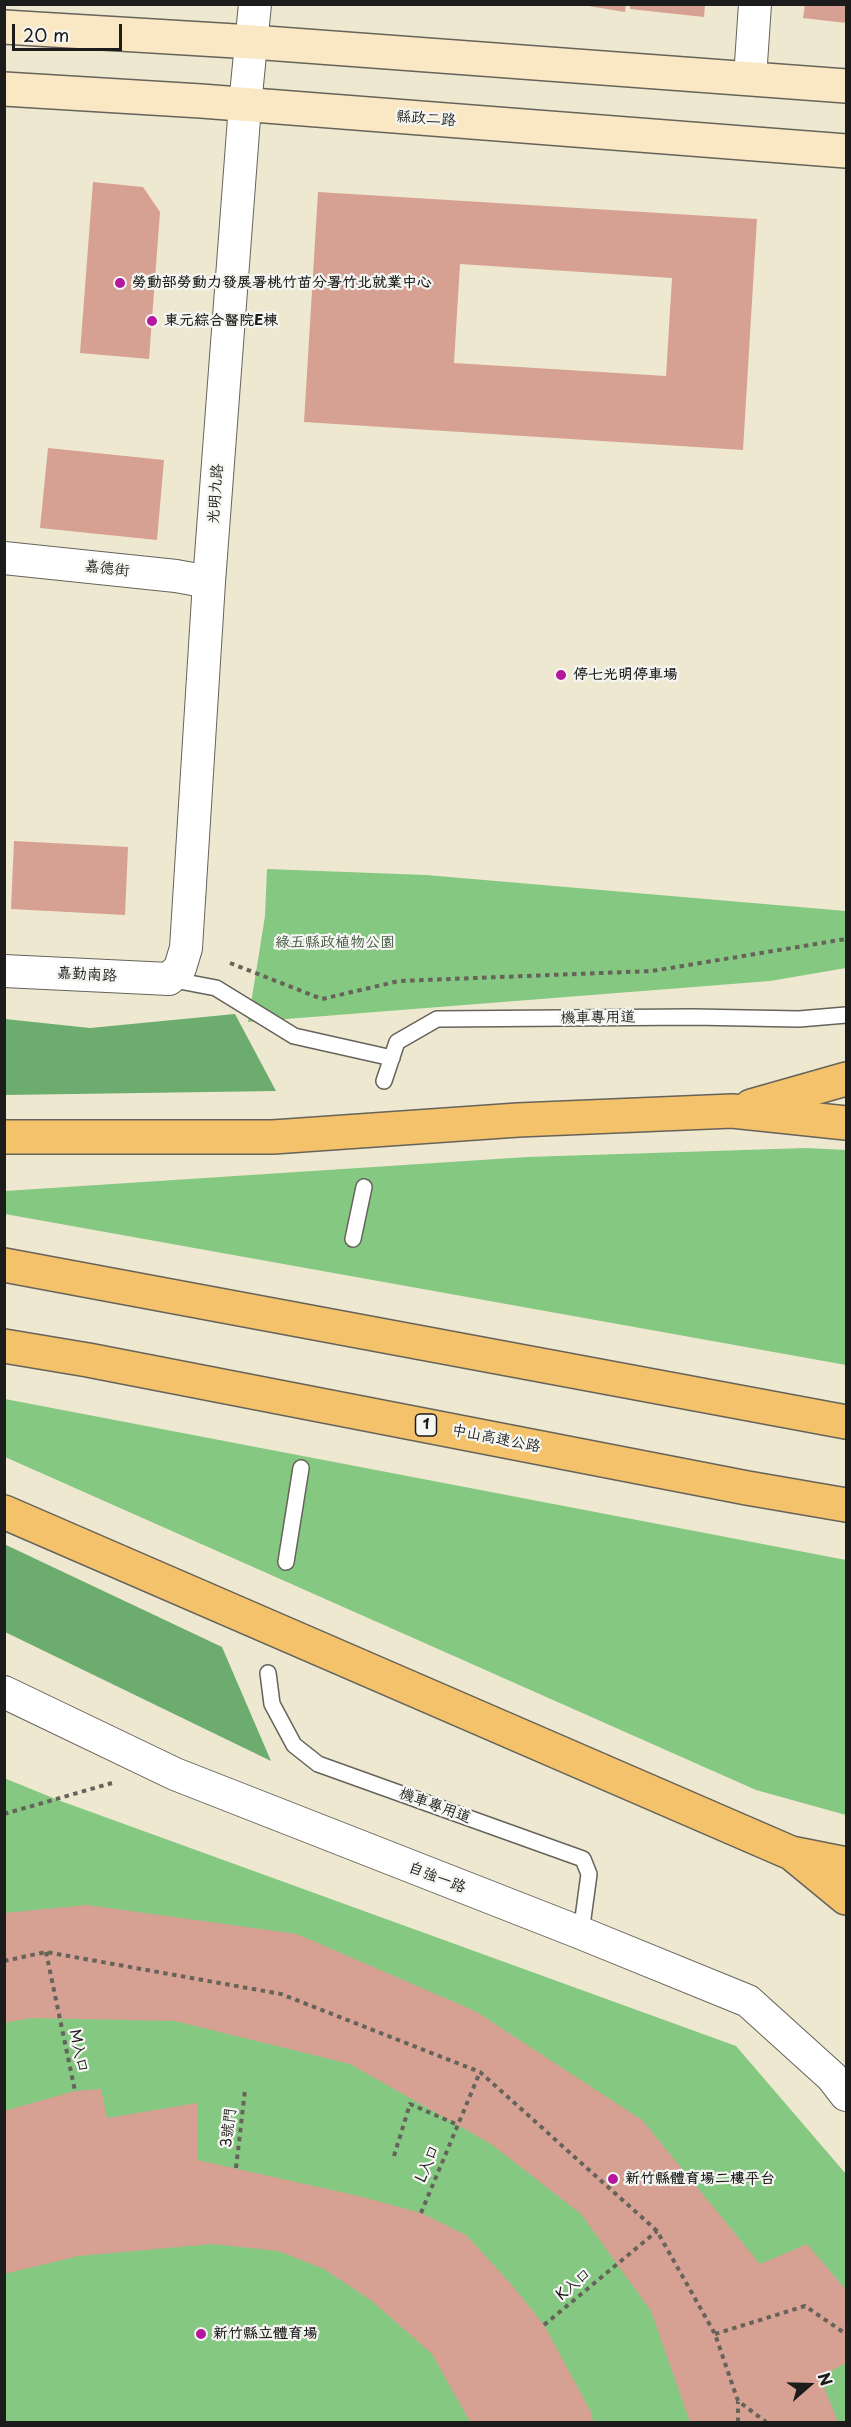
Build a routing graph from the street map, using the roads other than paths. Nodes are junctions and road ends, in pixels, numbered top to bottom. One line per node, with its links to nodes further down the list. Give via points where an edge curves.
1 (255, 4): 4 (street, 光明九路)
2 (755, 4): 5 (street)
3 (4, 27): 4 (street)
4 (252, 42): 5 (street); 8 (street, 光明九路)
5 (750, 78): 6 (street)
6 (846, 86)
7 (4, 89): 8 (street, 縣政二路)
8 (245, 105): 9 (street, 縣政二路); 11 (street, 光明九路)
9 (846, 151)
10 (4, 558): 11 (street, 嘉德街)
11 (209, 582): 13 (street, 光明九路, via 186,948 180,968)
12 (4, 971): 13 (street, 嘉勤南路)
13 (169, 979): 15 (lane, via 216,988 294,1036)
14 (846, 1015): 15 (lane, 機車專用道, via 799,1019 437,1019 397,1042)
15 (392, 1058): 17 (lane, 機車專用道)
16 (846, 1079): 18 (highway)
17 (384, 1081)
18 (732, 1111): 19 (highway); 20 (highway, via 518,1120 273,1137)
19 (846, 1123)
20 (4, 1137)
21 (364, 1187): 22 (lane)
22 (353, 1239)
23 (4, 1265): 25 (highway)
24 (4, 1346): 27 (highway, 中山高速公路 / 1)
25 (846, 1422)
26 (301, 1468): 29 (lane)
27 (846, 1505)
28 (4, 1512): 32 (highway)
29 (286, 1562)
30 (268, 1673): 35 (lane, 機車專用道, via 272,1704 294,1745 318,1764 583,1859 589,1874)
31 (4, 1692): 35 (street, 自強一路, via 175,1774)
32 (791, 1853): 33 (highway); 34 (highway)
33 (846, 1864)
34 (846, 1898)
35 (581, 1933): 36 (street, 自強一路, via 748,2001 832,2077)
36 (846, 2095)

